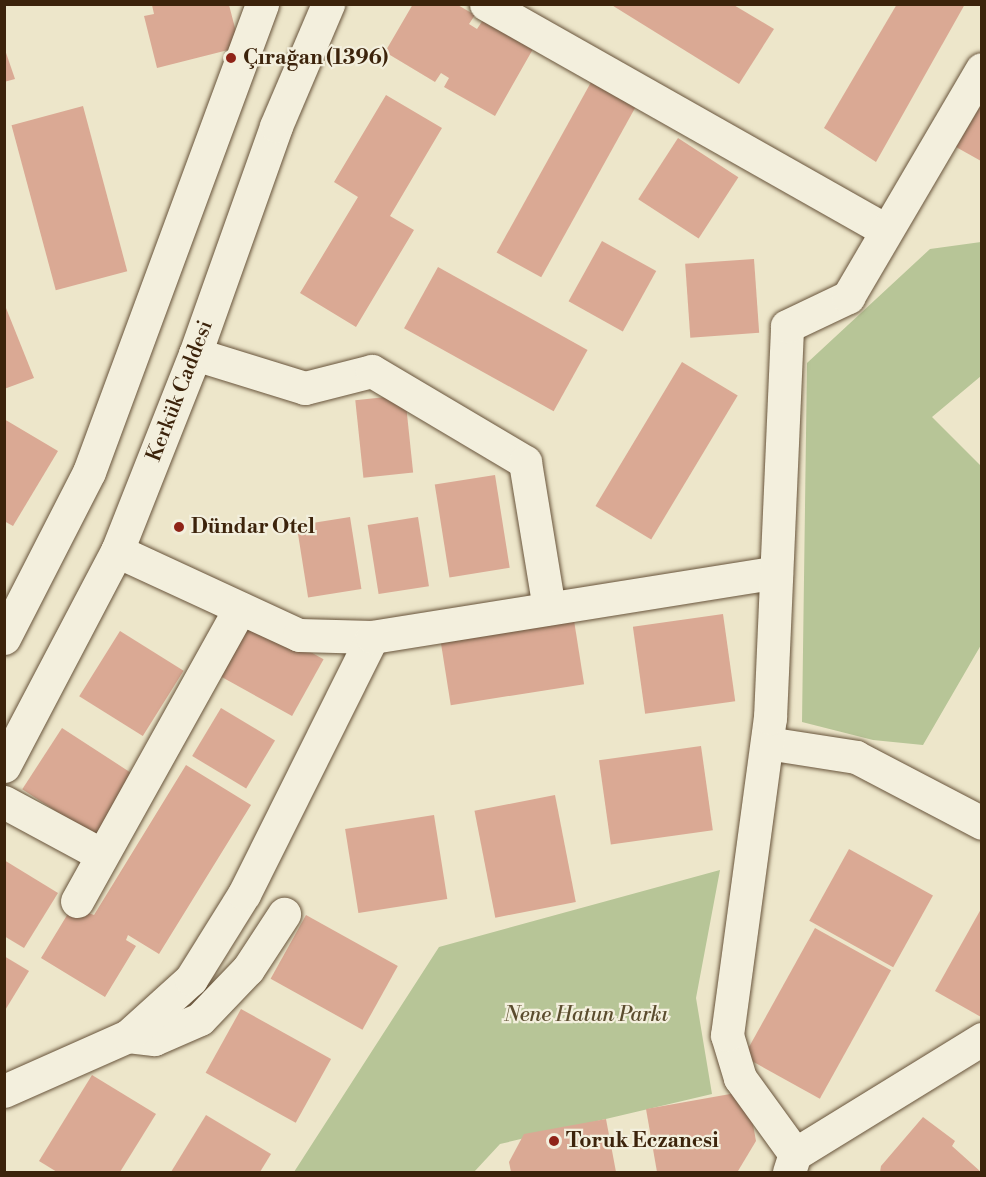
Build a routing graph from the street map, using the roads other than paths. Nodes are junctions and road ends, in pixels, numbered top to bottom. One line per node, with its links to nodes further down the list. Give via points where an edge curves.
1 (262, 4): 12 (street, via 88,472)
2 (328, 4): 6 (street, Kerkük Caddesi, via 276,126)
3 (486, 4): 5 (street)
4 (981, 69): 5 (street)
5 (885, 230): 8 (street, via 848,297 787,326)
6 (195, 354): 7 (street, Kerkük Caddesi); 10 (street, via 305,388 372,371 525,462)
7 (117, 551): 9 (street); 14 (street, Kerkük Caddesi)
8 (776, 572): 10 (street); 13 (street)
9 (240, 608): 11 (street, via 299,635); 17 (street)
10 (549, 608): 11 (street)
11 (372, 637): 20 (street, via 244,894 191,979)
12 (4, 638)
13 (766, 743): 16 (street, via 856,756); 23 (street, via 727,1035 740,1078)
14 (4, 766)
15 (4, 802): 17 (street)
16 (981, 823)
17 (100, 854): 18 (street)
18 (77, 901)
19 (284, 914): 20 (street, via 249,969 200,1019 154,1039)
20 (128, 1036): 22 (street)
21 (981, 1040): 23 (street)
22 (4, 1091)
23 (792, 1163)

